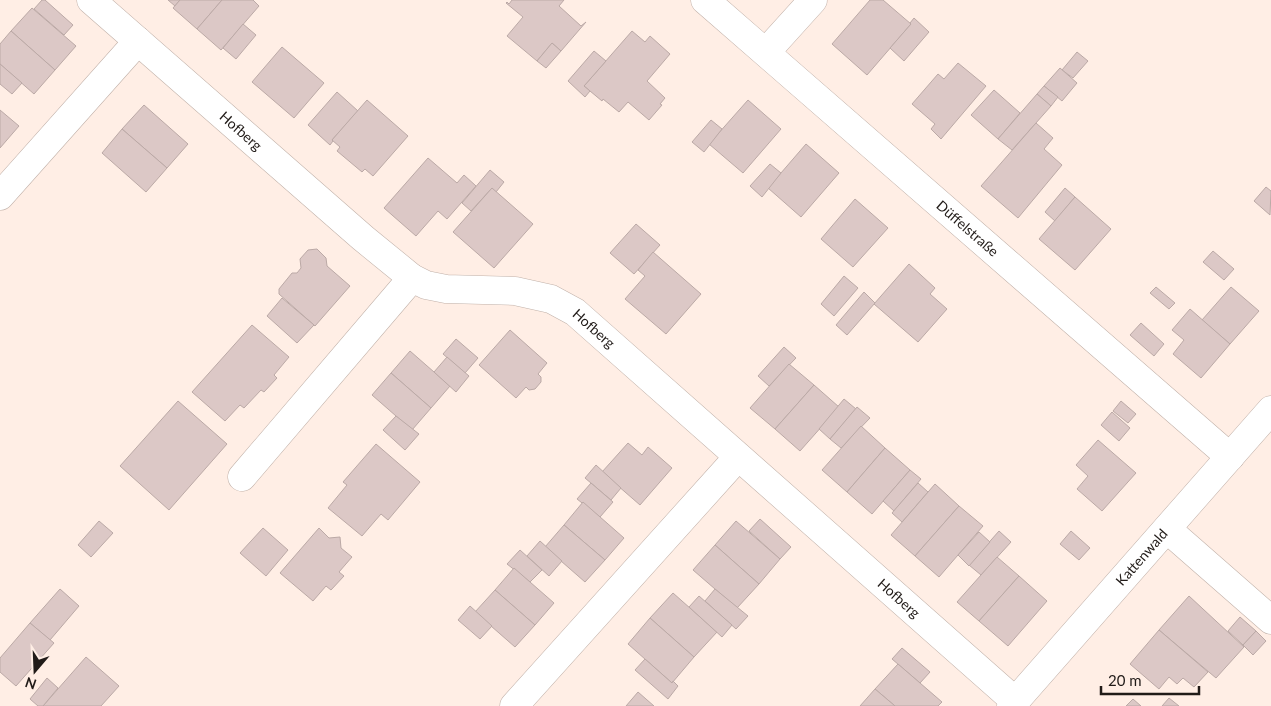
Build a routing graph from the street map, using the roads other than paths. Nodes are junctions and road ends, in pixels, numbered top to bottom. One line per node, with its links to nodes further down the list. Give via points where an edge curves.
1 (91, 0): 4 (street, Hofberg)
2 (705, 0): 5 (street, Düffelstraße)
3 (813, 0): 5 (street)
4 (138, 41): 6 (street); 7 (street, Hofberg)
5 (766, 52): 10 (street, Düffelstraße)
6 (0, 196)
7 (412, 278): 9 (street, Hofberg, via 446,289 515,291 551,299 575,312); 11 (street)
8 (1271, 410): 10 (street, Kattenwald)
9 (738, 457): 14 (street, Hofberg); 15 (street)
10 (1230, 457): 12 (street, Kattenwald)
11 (242, 477)
12 (1167, 529): 13 (street); 14 (street, Kattenwald)
13 (1271, 620)
14 (1013, 704)
15 (514, 706)

